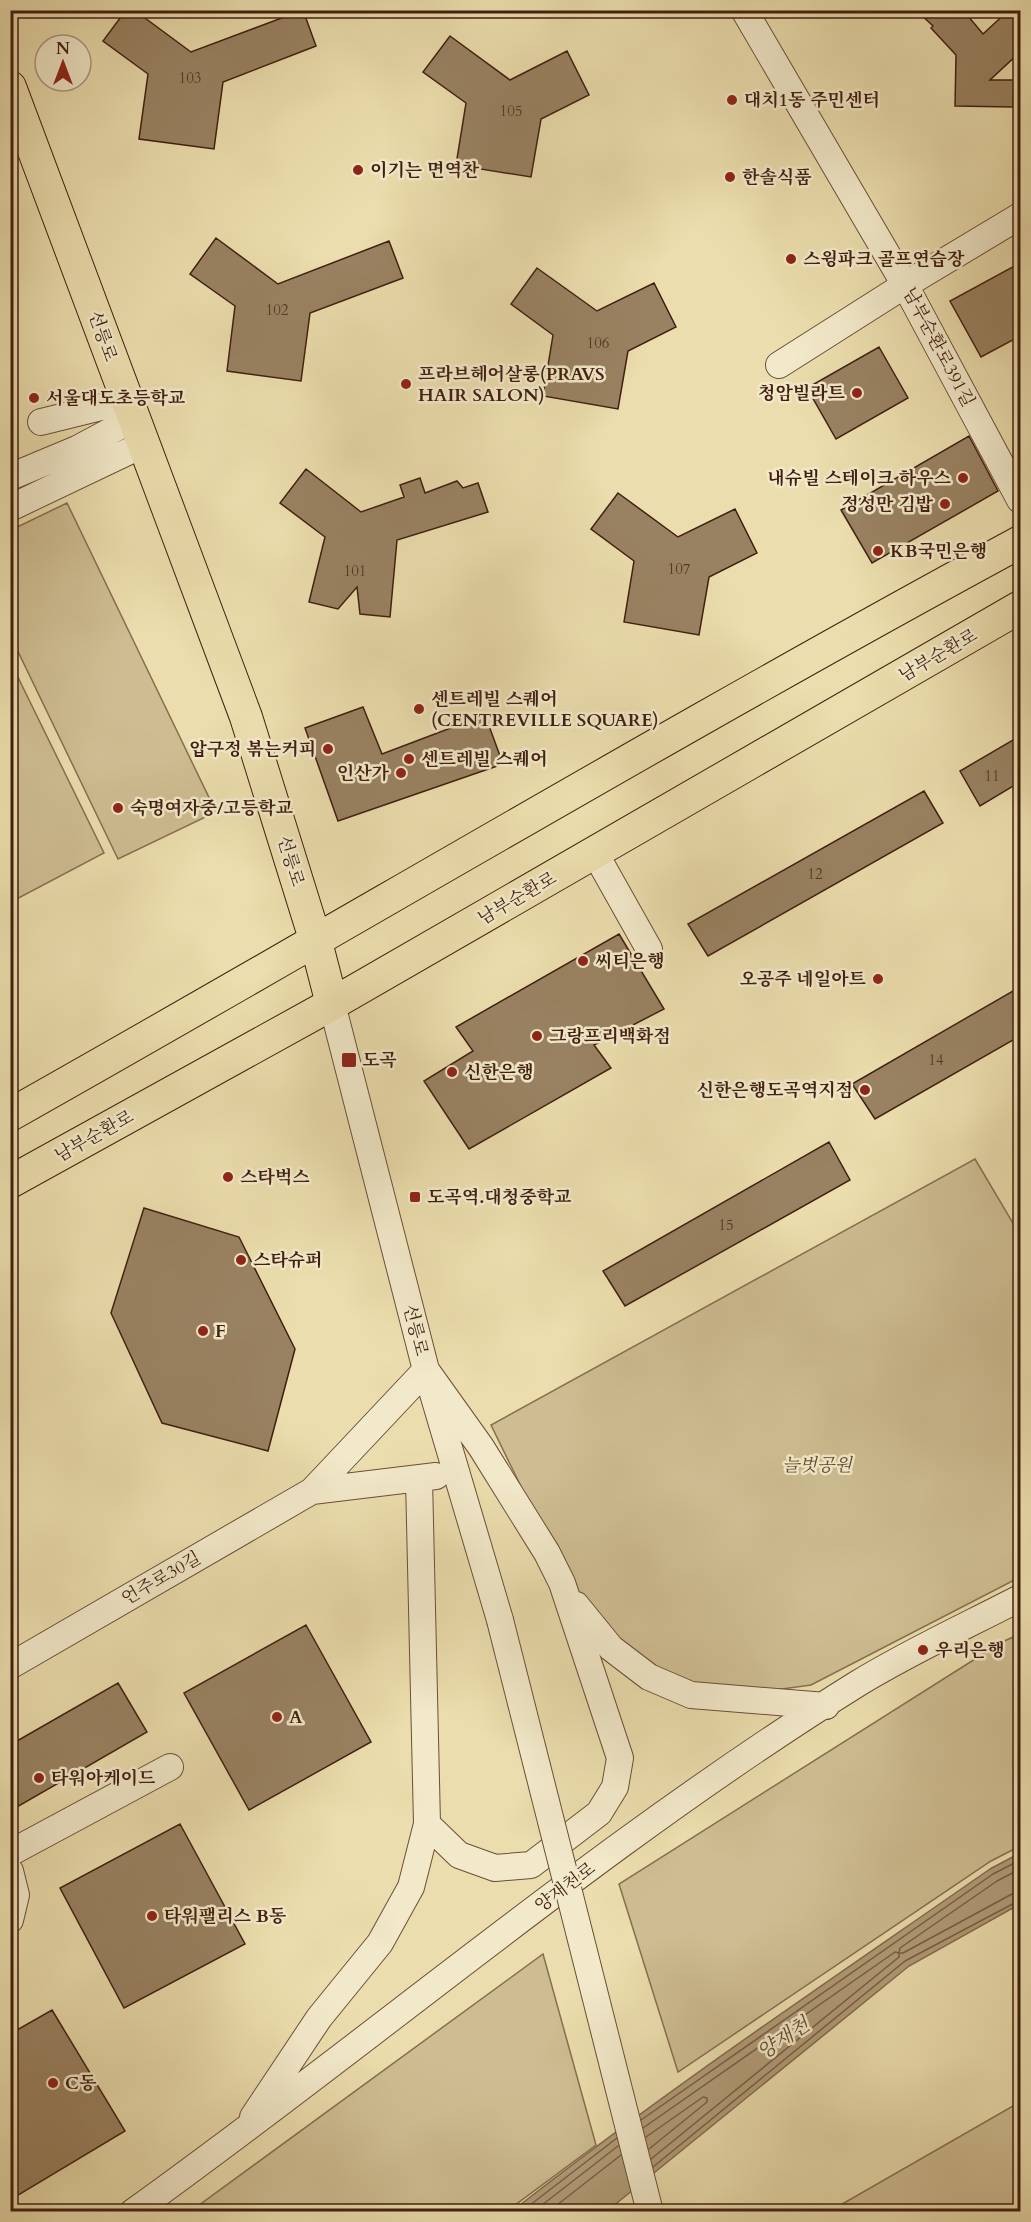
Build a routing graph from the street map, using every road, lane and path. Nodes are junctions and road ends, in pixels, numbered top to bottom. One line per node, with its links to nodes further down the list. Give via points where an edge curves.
1 (744, 10): 4 (street, 남부순환로391길)
2 (10, 87): 6 (main road, 선릉로)
3 (1020, 216): 4 (street)
4 (905, 285): 5 (street); 9 (street, 남부순환로391길)
5 (779, 365)
6 (134, 421): 7 (street); 8 (street); 10 (street); 14 (main road, 선릉로, via 246,717)
7 (41, 422)
8 (10, 477)
9 (1020, 500)
10 (10, 508)
11 (1020, 542): 14 (main road, via 804,659)
12 (1020, 607): 13 (main road, 남부순환로)
13 (595, 853): 15 (street); 16 (main road, 남부순환로)
14 (316, 942): 16 (main road, 선릉로); 17 (main road)
15 (649, 949)
16 (332, 1004): 18 (main road, 남부순환로); 19 (street, 선릉로)
17 (10, 1115)
18 (10, 1182)
19 (426, 1370): 20 (street, 선릉로); 22 (street); 23 (street, via 481,1447)
20 (456, 1472): 21 (street); 34 (street, 선릉로, bridge, via 500,1620)
21 (419, 1479): 22 (street); 28 (street)
22 (312, 1491): 25 (street, 언주로30길)
23 (562, 1583): 26 (street, via 610,1648 649,1677 691,1695); 28 (street, via 620,1758 615,1787 599,1813 531,1865 495,1868 459,1855)
24 (1020, 1598): 26 (street, 양재천로, via 858,1684)
25 (10, 1666)
26 (826, 1706): 32 (street, 양재천로, via 720,1774 564,1886)
27 (170, 1767): 29 (street)
28 (427, 1824): 32 (street, via 411,1887 380,1943 319,2018)
29 (10, 1853)
30 (10, 1871): 31 (street, via 16,1895)
31 (10, 1920)
32 (243, 2133): 33 (street, 양재천로)
33 (133, 2211)
34 (650, 2211)

